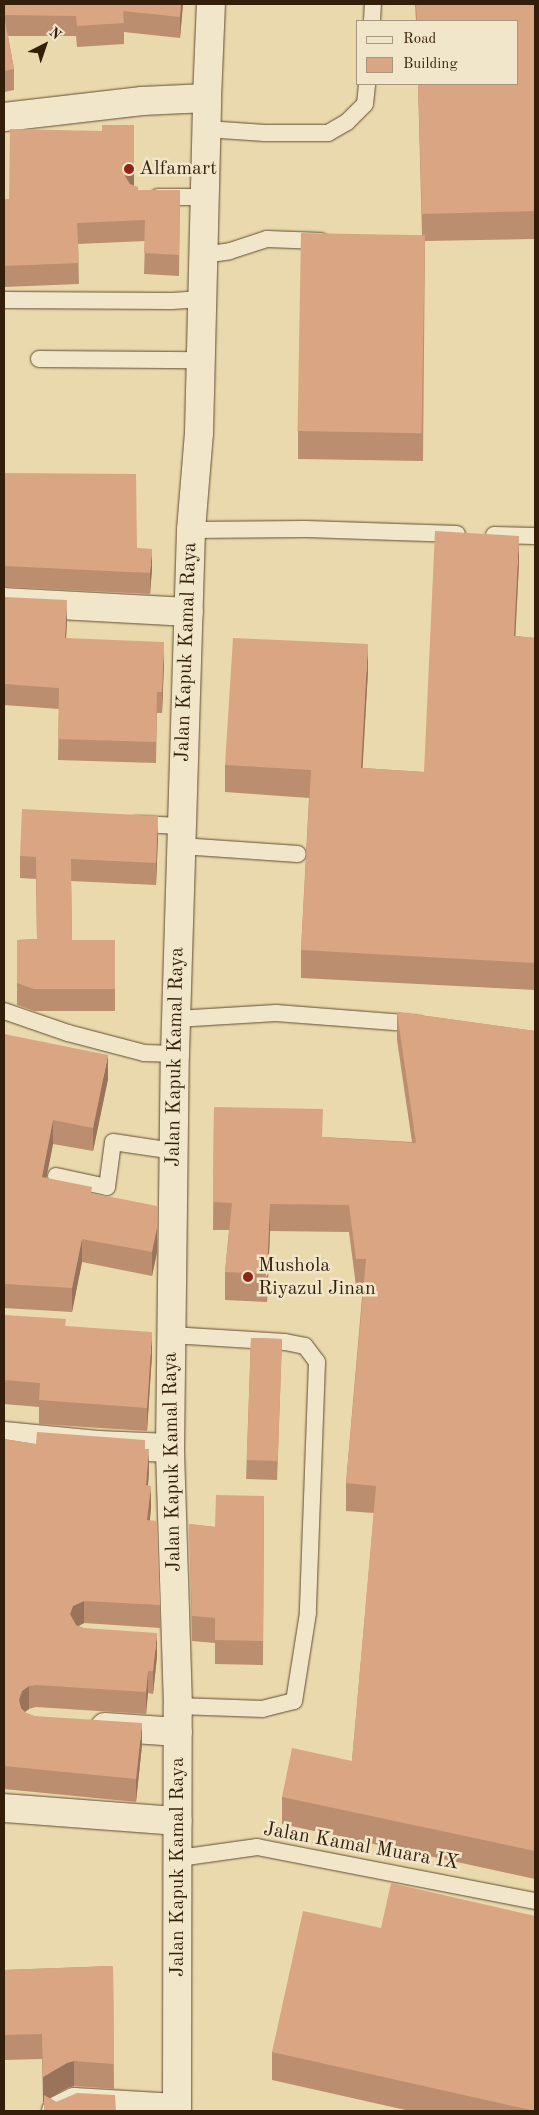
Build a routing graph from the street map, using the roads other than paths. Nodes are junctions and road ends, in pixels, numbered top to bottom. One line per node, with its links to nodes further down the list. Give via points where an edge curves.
1 (211, 4): 5 (main road, Jalan Kapuk Kamal Raya)
2 (373, 4): 3 (lane)
3 (372, 20)
4 (367, 85): 7 (lane, via 365,104 347,122 328,133)
5 (207, 98): 6 (main road, via 142,101); 7 (main road, Jalan Kapuk Kamal Raya)
6 (4, 117)
7 (206, 129): 9 (main road, Jalan Kapuk Kamal Raya)
8 (144, 197): 9 (lane)
9 (205, 197): 11 (main road, Jalan Kapuk Kamal Raya)
10 (332, 242): 11 (lane, via 267,239 230,251)
11 (203, 255): 12 (main road, Jalan Kapuk Kamal Raya)
12 (202, 299): 13 (lane, via 172,302); 15 (main road, Jalan Kapuk Kamal Raya)
13 (4, 300)
14 (39, 359): 15 (lane)
15 (201, 360): 16 (main road, Jalan Kapuk Kamal Raya)
16 (191, 530): 17 (lane, via 306,529); 19 (main road, Jalan Kapuk Kamal Raya)
17 (535, 536)
18 (4, 602): 19 (main road)
19 (189, 612): 21 (main road, Jalan Kapuk Kamal Raya)
20 (126, 824): 21 (lane)
21 (181, 836): 22 (lane); 24 (main road, Jalan Kapuk Kamal Raya)
22 (298, 854)
23 (4, 1011): 26 (lane, via 68,1033 144,1053)
24 (176, 1019): 25 (lane, via 276,1013); 26 (main road, Jalan Kapuk Kamal Raya)
25 (430, 1024)
26 (175, 1054): 27 (main road, Jalan Kapuk Kamal Raya)
27 (174, 1151): 28 (lane, via 113,1142 107,1187); 30 (main road, Jalan Kapuk Kamal Raya)
28 (56, 1176)
29 (142, 1333): 30 (main road)
30 (171, 1335): 32 (main road, Jalan Kapuk Kamal Raya); 33 (lane, via 285,1342 305,1346 317,1362 308,1613 294,1701 264,1709)
31 (4, 1436): 32 (main road)
32 (170, 1448): 33 (main road, Jalan Kapuk Kamal Raya)
33 (178, 1719): 34 (main road); 36 (main road, Jalan Kapuk Kamal Raya)
34 (83, 1726)
35 (4, 1808): 36 (main road)
36 (178, 1822): 37 (main road, Jalan Kapuk Kamal Raya)
37 (179, 1858): 38 (lane, Jalan Kamal Muara IX, via 257,1847); 39 (main road, Jalan Kapuk Kamal Raya)
38 (535, 1901)
39 (177, 2110): 40 (main road, via 74,2102)
40 (56, 2111)

